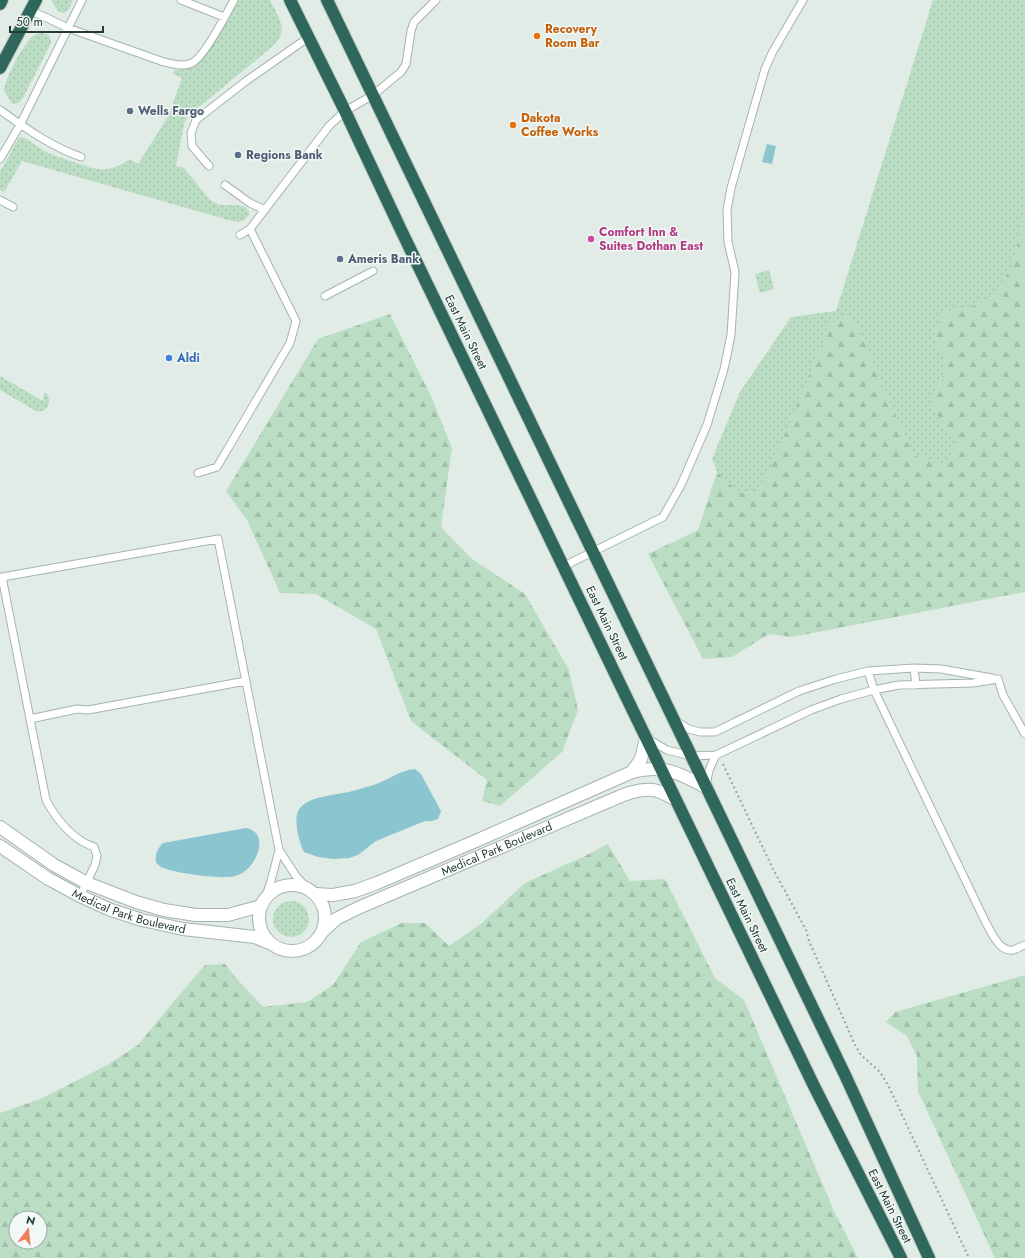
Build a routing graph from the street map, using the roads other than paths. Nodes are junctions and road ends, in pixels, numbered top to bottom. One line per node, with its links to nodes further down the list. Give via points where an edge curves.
1 (2, 0): 10 (highway)
2 (36, 0): 11 (highway)
3 (82, 0): 13 (lane)
4 (181, 0): 12 (lane)
5 (234, 0): 12 (lane)
6 (290, 0): 14 (highway, East Main Street)
7 (327, 0): 16 (highway, East Main Street)
8 (436, 0): 16 (lane, via 414,22 406,64 401,72)
9 (804, 0): 32 (lane, via 765,69 731,188 727,210 728,242 735,272 731,335 707,425 680,485 662,517)
10 (0, 4)
11 (30, 11): 13 (lane); 15 (highway)
12 (224, 17): 13 (lane, via 203,54 194,62 185,65 174,65)
13 (68, 28): 19 (lane)
14 (309, 37): 18 (highway, East Main Street); 22 (lane, via 196,120 191,132 192,146)
15 (0, 68)
16 (373, 95): 18 (lane); 32 (highway, East Main Street)
17 (0, 110): 19 (lane)
18 (345, 111): 26 (lane, via 329,126); 33 (highway, East Main Street)
19 (20, 124): 20 (lane, via 57,147); 21 (lane)
20 (81, 158)
21 (0, 159)
22 (209, 166)
23 (225, 185): 26 (lane)
24 (0, 200): 25 (lane)
25 (13, 207)
26 (264, 210): 27 (lane)
27 (250, 229): 28 (lane); 31 (lane, via 296,321 290,343 216,467)
28 (240, 235)
29 (373, 271): 30 (lane)
30 (325, 296)
31 (198, 473)
32 (593, 552): 33 (lane); 41 (highway, East Main Street)
33 (564, 566): 43 (highway, East Main Street)
34 (914, 668): 35 (lane); 36 (lane, via 941,669); 38 (lane)
35 (868, 671): 39 (lane); 41 (lane, via 799,691 715,732 689,729)
36 (998, 679): 38 (lane, via 974,683); 42 (lane, via 1003,695)
37 (246, 681): 40 (lane); 40 (lane, via 218,539 2,577); 53 (lane)
38 (916, 685): 39 (lane, via 899,685)
39 (874, 690): 44 (lane, via 811,710); 61 (lane, via 998,943 1005,949 1013,950)
40 (30, 719): 55 (lane, via 46,800 66,829 94,847 97,856)
41 (674, 719): 45 (highway, East Main Street)
42 (1025, 734)
43 (646, 738): 45 (lane, via 667,750); 46 (highway, East Main Street); 47 (street, via 641,760)
44 (717, 754): 45 (lane); 48 (lane, via 707,776)
45 (691, 756): 48 (highway, East Main Street)
46 (662, 769): 47 (street, Medical Park Boulevard); 48 (street, Medical Park Boulevard, via 680,774); 49 (highway, East Main Street)
47 (632, 772): 51 (street, Medical Park Boulevard)
48 (707, 788): 63 (highway, East Main Street, via 845,1075)
49 (676, 800): 54 (street, Medical Park Boulevard, via 652,790 635,791); 62 (highway, East Main Street, via 814,1086)
50 (0, 827): 55 (street, Medical Park Boulevard, via 54,865)
51 (478, 840): 54 (lane); 56 (street, Medical Park Boulevard, via 355,891 333,894)
52 (0, 846): 57 (street, Medical Park Boulevard, via 46,878)
53 (278, 850): 56 (lane, via 296,876); 58 (lane)
54 (484, 854): 59 (street, Medical Park Boulevard, via 358,908 336,919)
55 (87, 883): 57 (lane); 58 (street, Medical Park Boulevard, via 136,902 196,915 228,914)
56 (312, 892): 58 (street, via 301,886 285,886 270,893); 59 (street, via 324,907)
57 (80, 896): 60 (street, Medical Park Boulevard, via 142,920 183,929 255,937)
58 (263, 902): 60 (street, via 259,918 260,930)
59 (323, 931): 60 (street, via 314,944 299,951 283,950)
60 (269, 943)
61 (1025, 945)
62 (901, 1258)
63 (929, 1258)

